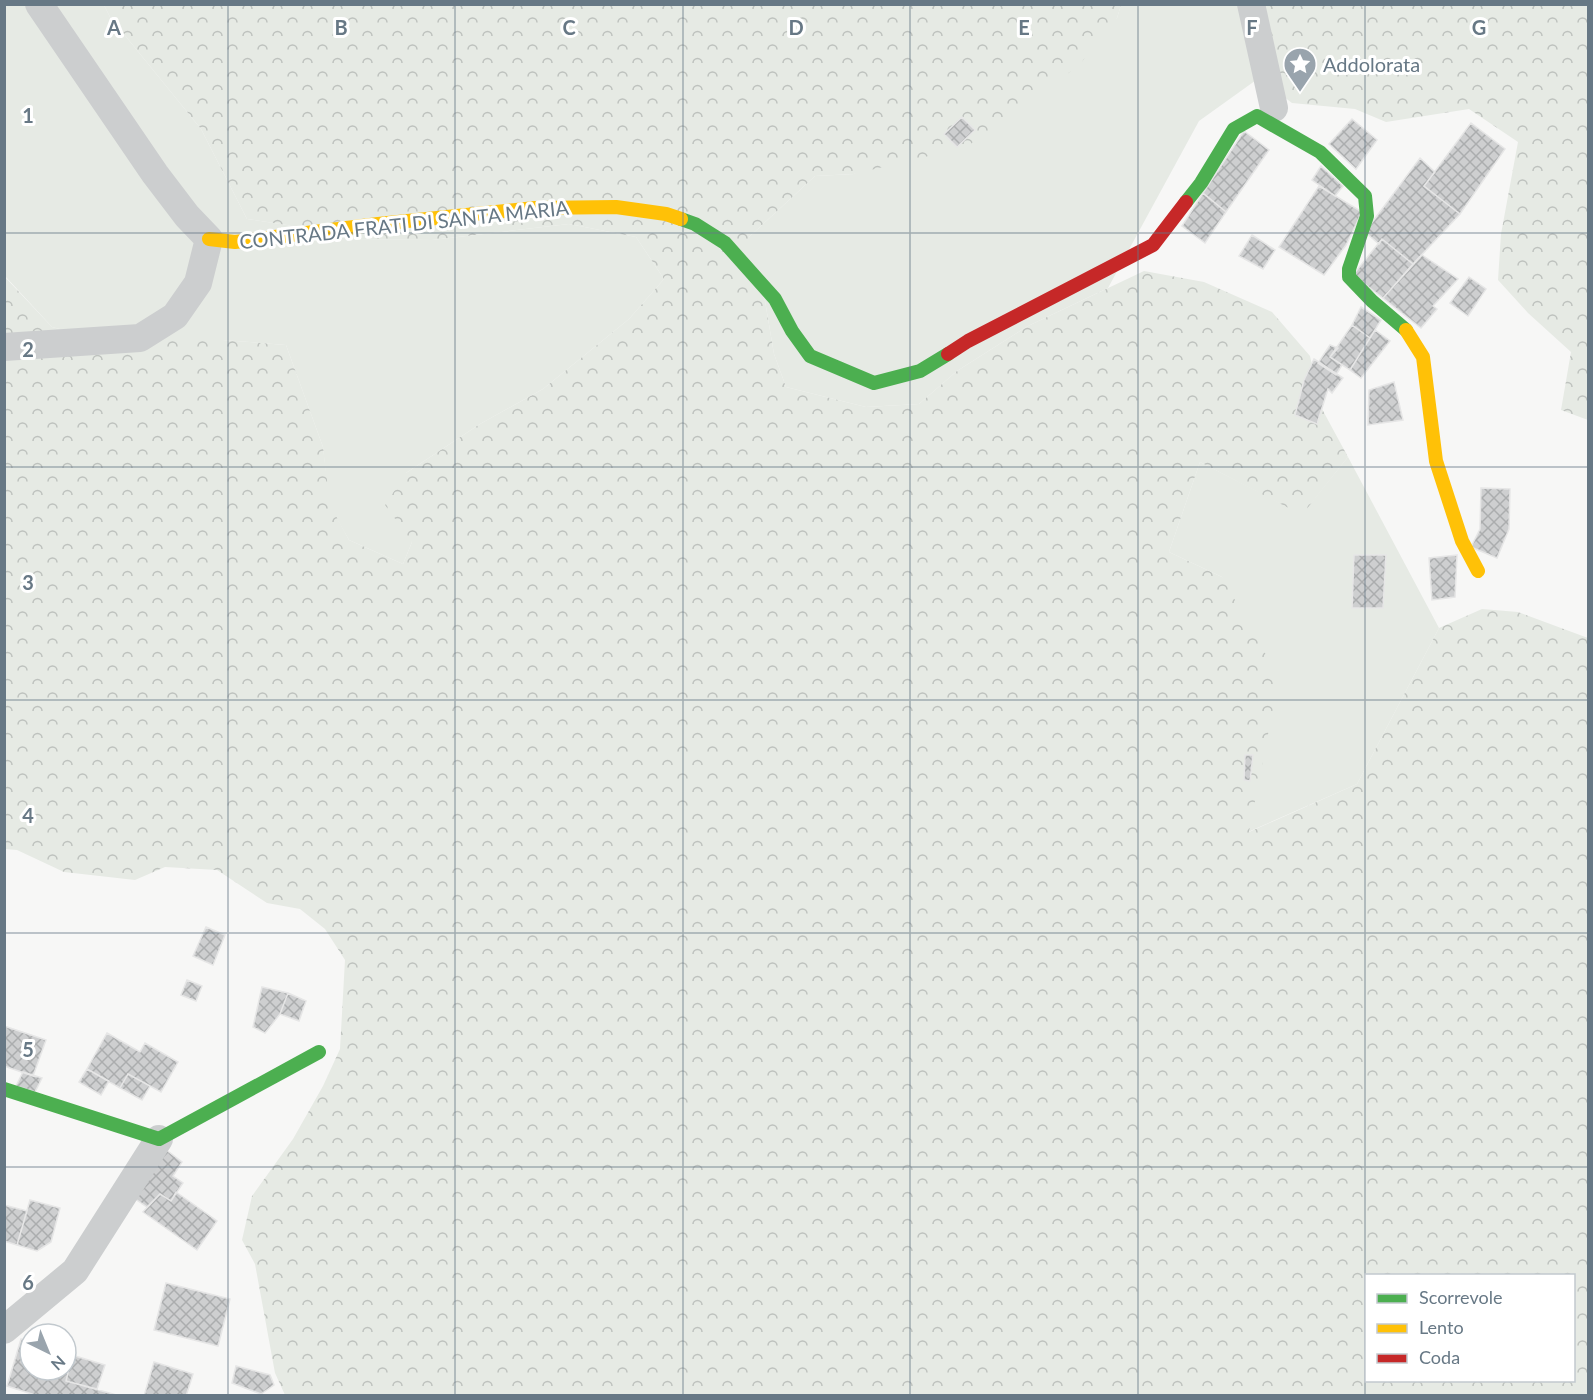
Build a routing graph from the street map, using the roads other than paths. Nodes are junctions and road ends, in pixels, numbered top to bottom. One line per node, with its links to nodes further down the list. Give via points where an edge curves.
1 (39, 4): 4 (street, via 155,174 186,216)
2 (1251, 4): 3 (street)
3 (1274, 108)
4 (210, 239): 5 (street, CONTRADA FRATI DI SANTA MARIA, via 198,283 175,316 140,338); 6 (street, CONTRADA FRATI DI SANTA MARIA, via 236,242 535,208 616,207 666,214 695,224 724,243 775,299 810,356 874,383 920,371 968,340 1153,245 1201,183 1234,129 1257,116 1320,152 1365,196 1367,216 1349,277 1403,326 1423,357 1436,461 1461,541)
5 (4, 347)
6 (1478, 571)
7 (319, 1053): 9 (street)
8 (4, 1089): 9 (street)
9 (159, 1139): 10 (street, via 75,1271)
10 (4, 1330)

